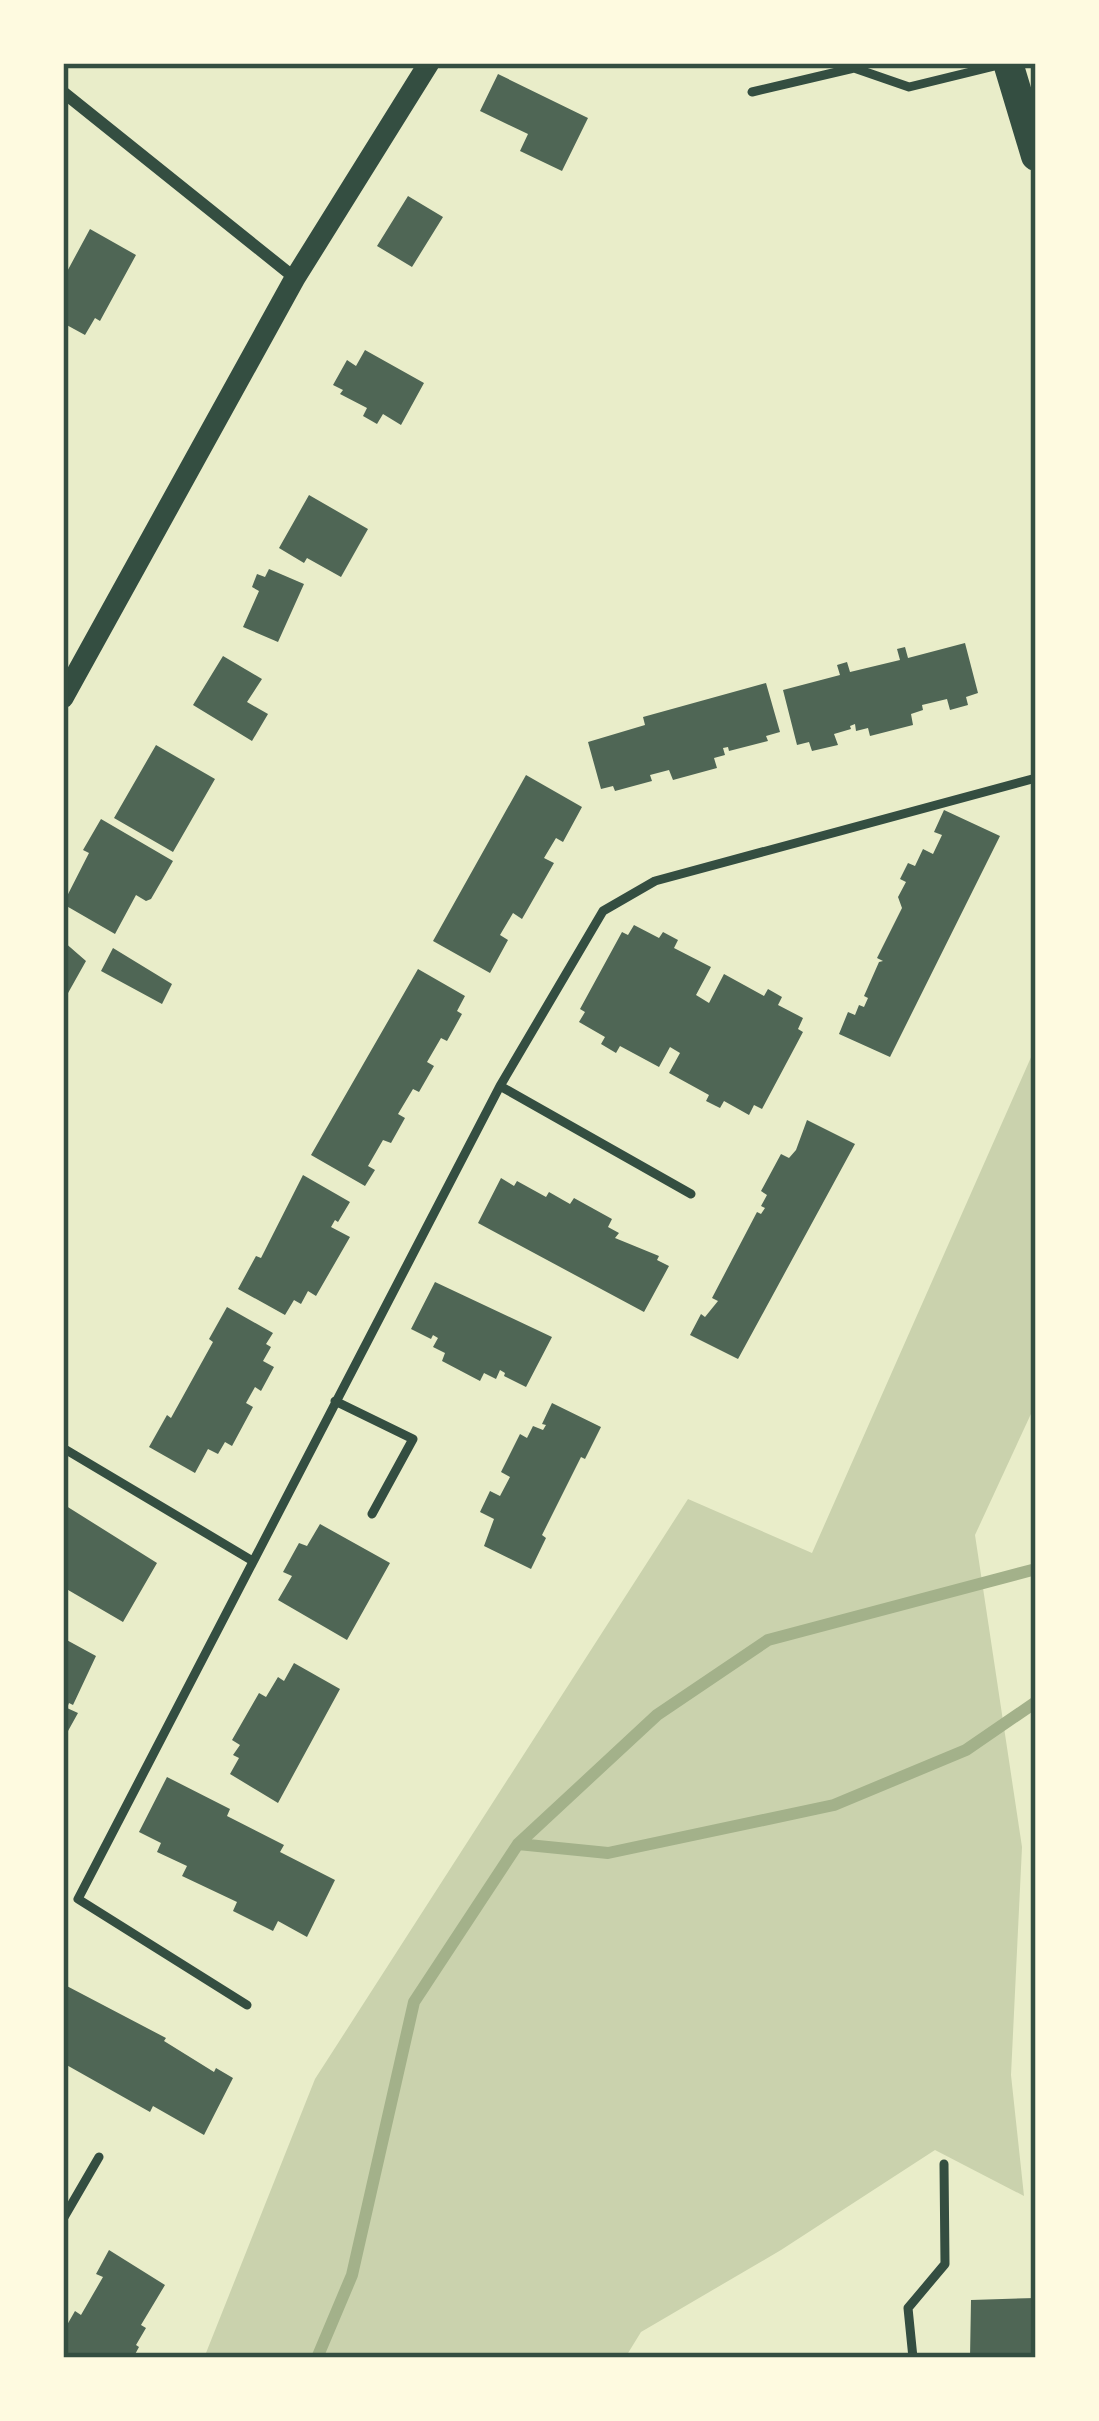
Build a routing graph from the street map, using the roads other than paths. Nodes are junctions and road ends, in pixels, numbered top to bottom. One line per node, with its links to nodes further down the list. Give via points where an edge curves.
1 (429, 63): 7 (street)
2 (1008, 63): 3 (lane, via 909,87); 6 (main road)
3 (854, 66): 5 (lane)
4 (63, 92): 7 (street)
5 (752, 92)
6 (1033, 136)
7 (296, 278): 8 (street)
8 (63, 698)
9 (1036, 778): 10 (lane, via 655,881 603,910)
10 (500, 1086): 11 (lane); 12 (lane)
11 (691, 1194)
12 (335, 1401): 14 (lane, via 412,1439); 15 (lane)
13 (63, 1448): 15 (lane)
14 (372, 1514)
15 (251, 1560): 16 (lane, via 78,1899)
16 (247, 2005)
17 (99, 2157): 19 (lane)
18 (944, 2164): 20 (lane, via 945,2264 908,2308)
19 (63, 2219)
20 (913, 2358)

